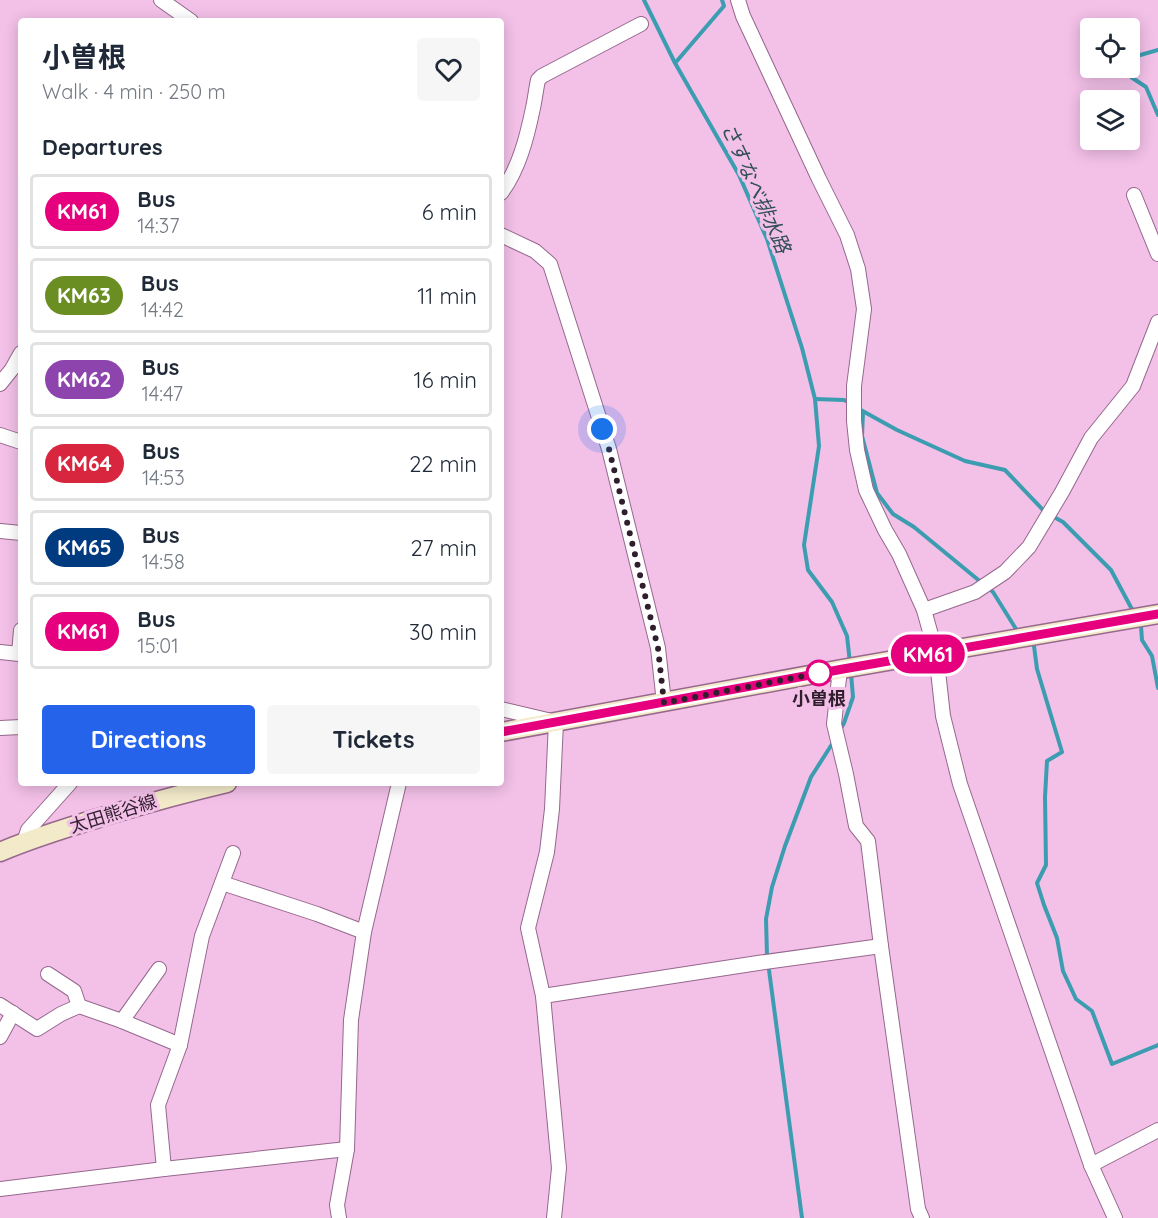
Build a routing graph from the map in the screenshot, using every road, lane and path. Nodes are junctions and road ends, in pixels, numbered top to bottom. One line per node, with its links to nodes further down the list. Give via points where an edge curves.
1 (161, 0): 3 (street)
2 (738, 0): 16 (street, via 847,235 858,269 864,309 854,386 857,450 866,490)
3 (187, 18)
4 (641, 24): 5 (street, via 538,80 524,145)
5 (504, 189)
6 (1134, 195): 8 (street)
7 (504, 236): 22 (street, via 535,251 549,264 609,449 658,648)
8 (1158, 254)
9 (1158, 322): 16 (street, via 1133,386 1091,438 1029,547 1005,572 979,590)
10 (18, 358): 11 (street)
11 (0, 384)
12 (0, 435): 13 (street)
13 (18, 441)
14 (0, 531): 15 (street)
15 (18, 533)
16 (924, 610): 19 (street)
17 (1158, 614): 19 (main road)
18 (0, 652): 20 (street)
19 (936, 653): 21 (main road); 48 (street, via 943,716 960,784)
20 (18, 654)
21 (847, 668): 22 (main road); 36 (street, via 834,724 855,826 868,841)
22 (664, 703): 24 (main road)
23 (504, 710): 24 (street)
24 (556, 722): 27 (main road); 39 (street, via 547,852 528,928)
25 (18, 727): 26 (street)
26 (0, 728)
27 (504, 731)
28 (67, 786): 31 (street, via 28,830)
29 (214, 786): 31 (main road, 太田熊谷線)
30 (398, 786): 35 (street)
31 (24, 842): 32 (main road, 太田熊谷線)
32 (0, 852)
33 (233, 853): 34 (street)
34 (222, 883): 35 (street); 45 (street, via 202,936)
35 (364, 932): 47 (street, via 351,1020)
36 (881, 946): 39 (street); 53 (street)
37 (159, 969): 43 (street)
38 (48, 974): 41 (street, via 74,991)
39 (543, 996): 52 (street, via 560,1168)
40 (0, 1005): 42 (street)
41 (79, 1006): 42 (street, via 37,1029); 43 (street)
42 (13, 1013): 44 (street)
43 (122, 1021): 45 (street)
44 (0, 1037)
45 (180, 1045): 49 (street, via 158,1105)
46 (1158, 1130): 48 (street)
47 (347, 1149): 49 (street); 51 (street, via 337,1205)
48 (1091, 1165): 54 (street)
49 (164, 1169): 50 (street)
50 (0, 1189)
51 (339, 1218)
52 (554, 1218)
53 (922, 1218)
54 (1115, 1218)

